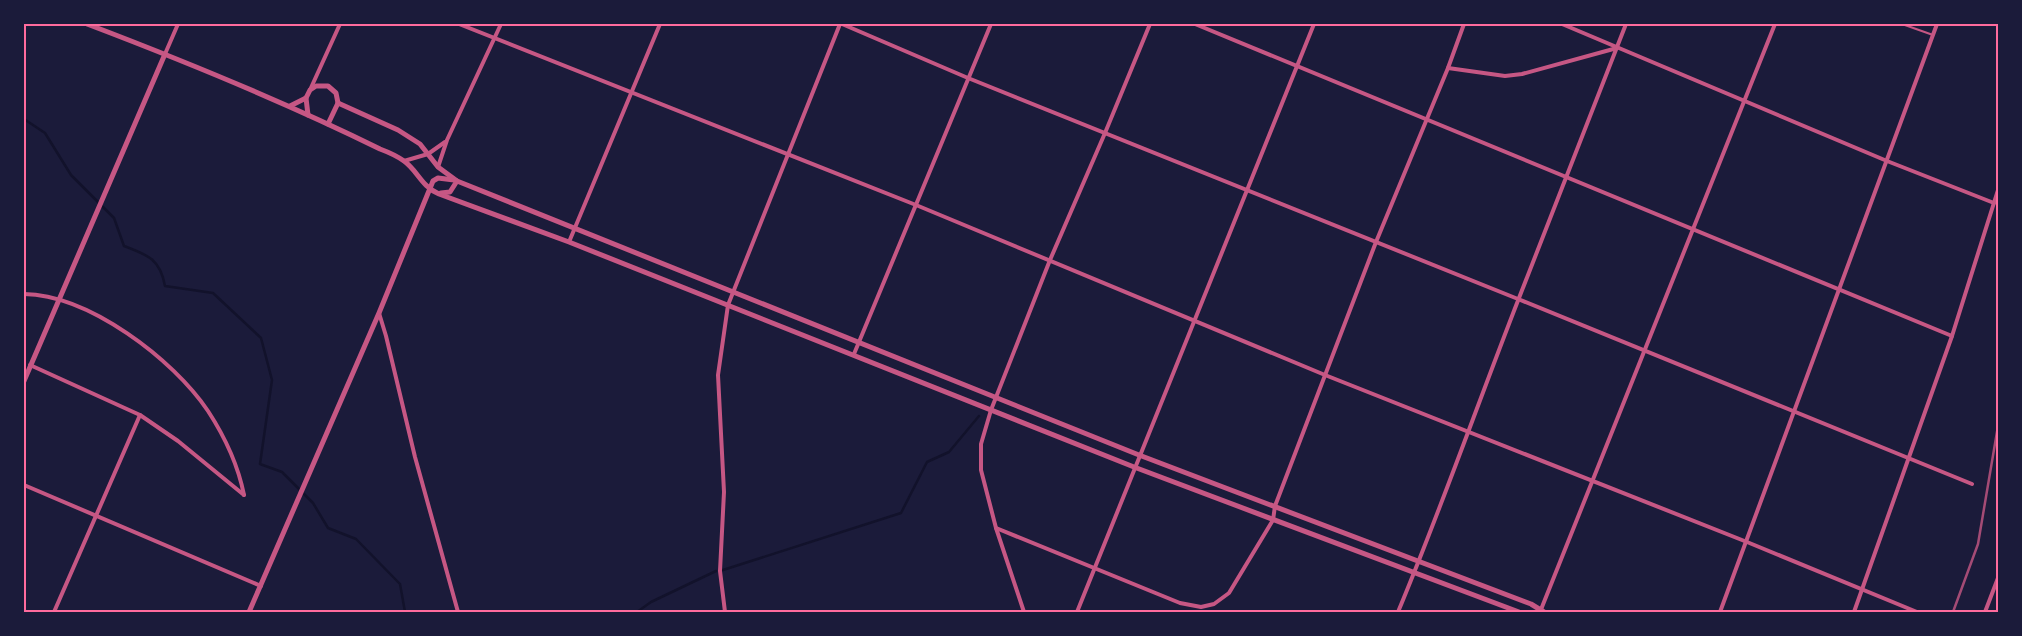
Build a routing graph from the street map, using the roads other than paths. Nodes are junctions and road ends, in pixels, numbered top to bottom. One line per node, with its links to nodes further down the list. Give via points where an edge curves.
1 (88, 24): 23 (street)
2 (178, 24): 23 (street)
3 (340, 24): 27 (street)
4 (459, 24): 21 (street)
5 (501, 24): 21 (street)
6 (660, 24): 28 (street)
7 (841, 24): 26 (street); 39 (street)
8 (991, 24): 26 (street)
9 (1150, 24): 36 (street)
10 (1195, 24): 24 (street)
11 (1314, 24): 24 (street)
12 (1464, 24): 25 (street)
13 (1562, 24): 22 (street)
14 (1626, 24): 22 (street)
15 (1775, 24): 30 (street)
16 (1843, 24): 17 (lane)
17 (1847, 24)
18 (1902, 24): 20 (lane)
19 (1937, 24): 20 (street)
20 (1933, 35): 40 (street)
21 (494, 39): 28 (street); 37 (street)
22 (1616, 48): 25 (street, via 1522,74 1495,75); 30 (street); 43 (street)
23 (165, 54): 32 (street); 60 (street)
24 (1298, 66): 34 (street); 46 (street)
25 (1448, 68): 34 (street)
26 (968, 78): 36 (street); 50 (street)
27 (310, 90): 29 (street); 31 (street, via 316,86 328,86 336,93)
28 (632, 91): 39 (street); 51 (street)
29 (306, 98): 32 (street); 33 (street)
30 (1744, 101): 40 (street); 52 (street)
31 (338, 103): 35 (street); 38 (street, via 398,130 420,144)
32 (289, 106): 33 (street)
33 (308, 115): 35 (street)
34 (1427, 119): 43 (street); 54 (street)
35 (328, 124): 41 (street)
36 (1105, 133): 46 (street); 55 (street)
37 (447, 140): 38 (street); 42 (street)
38 (428, 154): 41 (street); 42 (street)
39 (788, 154): 50 (street); 56 (street)
40 (1887, 160): 49 (street); 57 (street)
41 (404, 162): 45 (street)
42 (438, 167): 44 (street)
43 (1567, 179): 52 (street); 59 (street)
44 (457, 181): 45 (street, via 435,179); 48 (street, via 450,192); 51 (street)
45 (429, 189): 48 (street); 62 (street)
46 (1246, 189): 54 (street); 63 (street)
47 (1998, 190): 49 (street)
48 (439, 194): 53 (street)
49 (1994, 203): 64 (street)
50 (916, 205): 55 (street); 65 (street)
51 (574, 228): 53 (street); 56 (street)
52 (1693, 230): 57 (street); 66 (street)
53 (569, 242): 61 (street)
54 (1376, 242): 59 (street); 69 (street)
55 (1050, 260): 63 (street); 71 (street)
56 (734, 291): 61 (street); 65 (street)
57 (1839, 291): 64 (street); 73 (street)
58 (24, 294): 60 (street)
59 (1518, 299): 66 (street); 75 (street)
60 (59, 300): 68 (street); 74 (street, via 98,316 134,339 190,388 219,429 239,473 244,495 178,441)
61 (728, 305): 67 (street); 97 (street, via 718,375 724,492 720,571)
62 (379, 312): 91 (street); 96 (street)
63 (1194, 320): 69 (street); 76 (street)
64 (1952, 336): 77 (street)
65 (859, 342): 67 (street); 71 (street)
66 (1645, 352): 73 (street); 79 (street)
67 (854, 354): 72 (street)
68 (30, 365): 70 (street); 74 (street)
69 (1325, 375): 75 (street); 82 (street)
70 (24, 381)
71 (996, 397): 72 (street); 76 (street)
72 (991, 410): 78 (street); 85 (street, via 981,444 981,470)
73 (1794, 412): 77 (street); 86 (street)
74 (140, 415): 83 (street)
75 (1470, 431): 79 (street); 87 (street)
76 (1139, 455): 78 (street); 82 (street)
77 (1909, 457): 81 (street); 92 (street)
78 (1134, 468): 84 (street); 88 (street)
79 (1591, 481): 86 (street); 93 (street)
80 (24, 484): 83 (street)
81 (1972, 484)
82 (1275, 506): 84 (street); 87 (street)
83 (96, 515): 91 (street); 94 (street)
84 (1273, 520): 88 (street, via 1228,593 1214,604 1201,607 1180,603); 89 (street)
85 (996, 528): 88 (street); 98 (street)
86 (1747, 542): 92 (street); 102 (street)
87 (1419, 561): 89 (street); 93 (street)
88 (1094, 568): 99 (street)
89 (1415, 572): 100 (street); 101 (street)
90 (1998, 578): 105 (street)
91 (261, 586): 95 (street)
92 (1861, 589): 103 (street); 104 (street)
93 (1542, 611)
94 (54, 612)
95 (249, 612)
96 (458, 612)
97 (726, 612)
98 (1024, 612)
99 (1077, 612)
100 (1398, 612)
101 (1519, 612)
102 (1720, 612)
103 (1854, 612)
104 (1917, 612)
105 (1985, 612)

